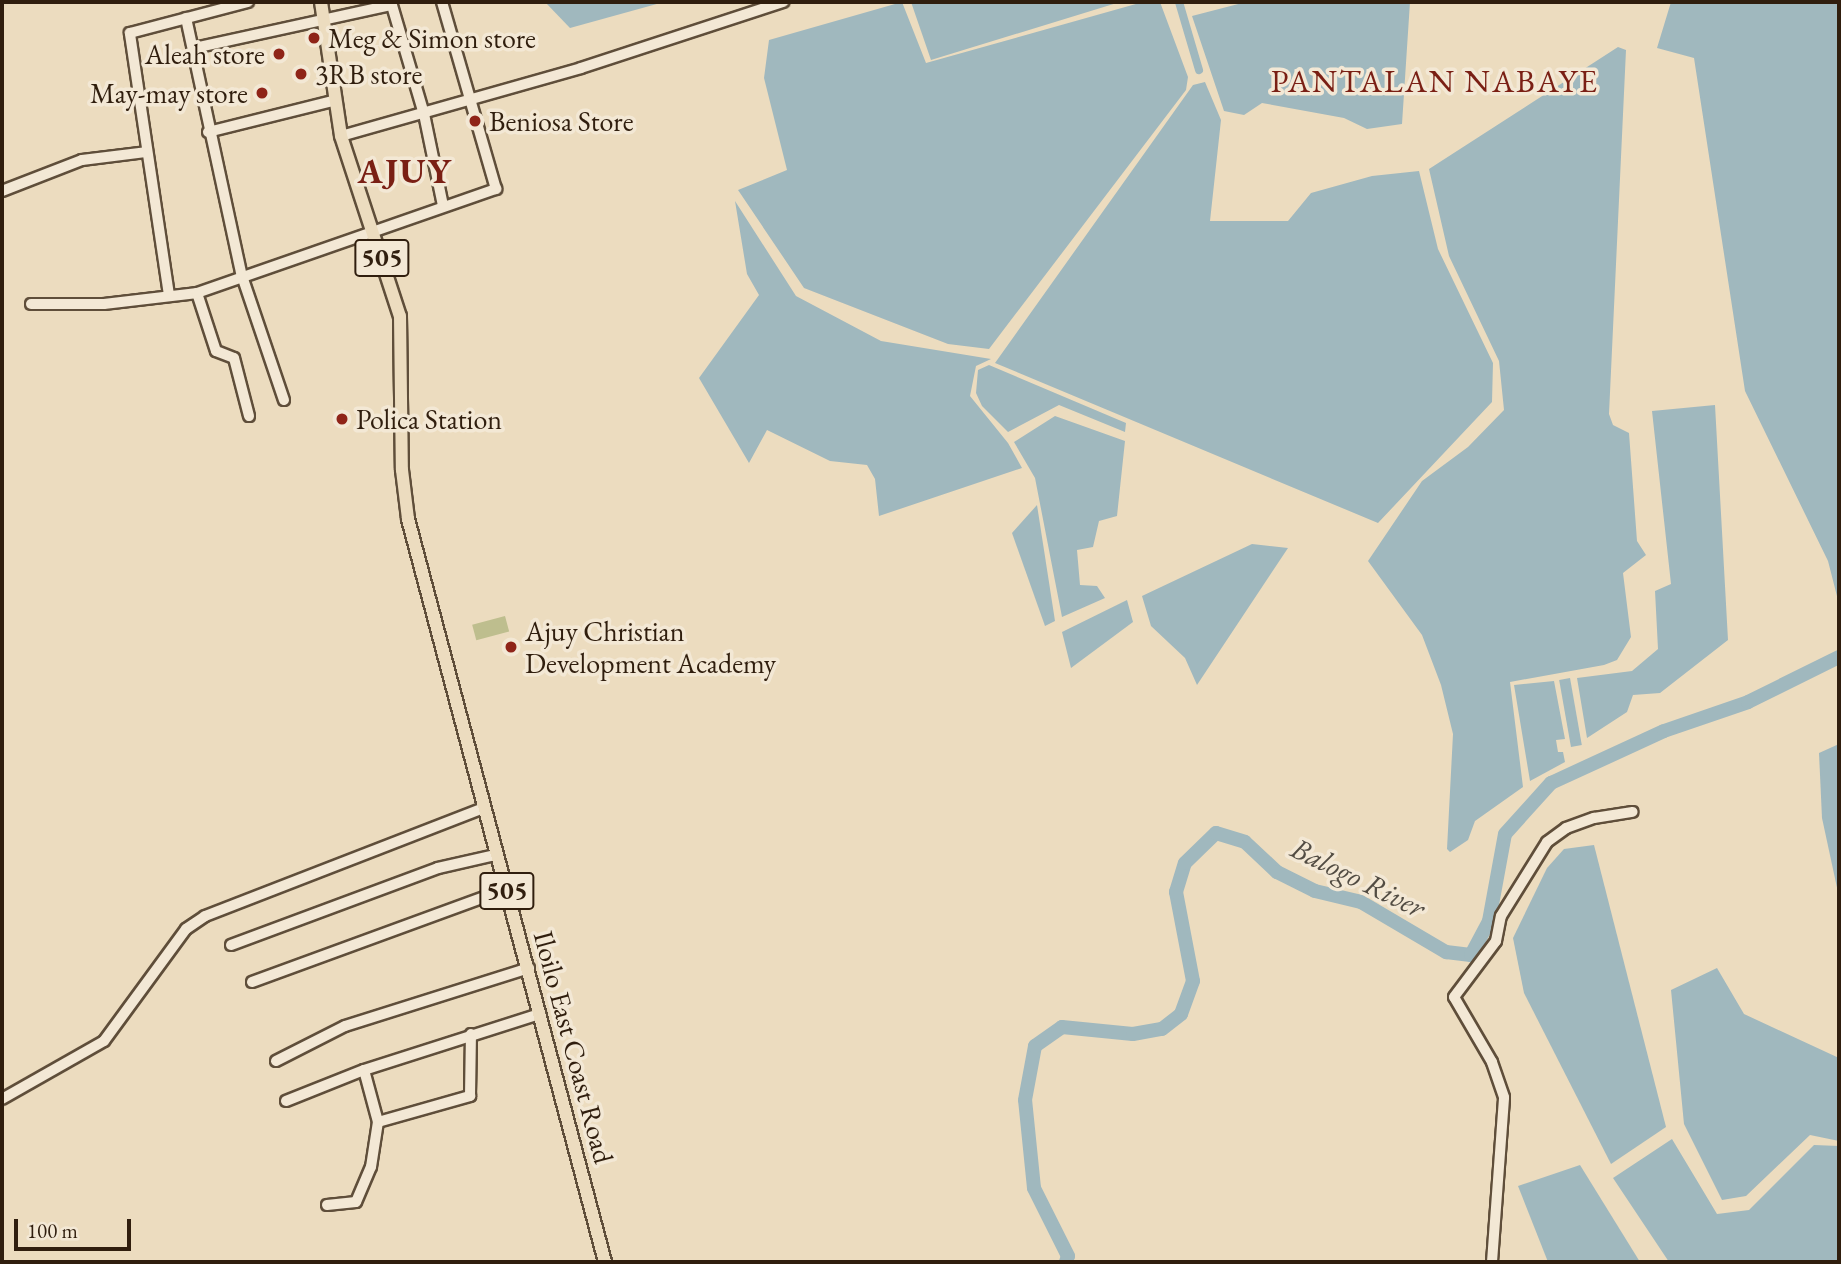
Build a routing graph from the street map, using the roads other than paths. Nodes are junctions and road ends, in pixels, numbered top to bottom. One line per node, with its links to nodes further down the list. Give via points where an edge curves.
1 (248, 2): 6 (street)
2 (321, 2): 7 (main road, 505)
3 (442, 2): 10 (street)
4 (783, 2): 10 (street)
5 (391, 3): 7 (street); 11 (street)
6 (186, 18): 8 (street); 14 (street, via 130,33)
7 (323, 18): 8 (street); 9 (main road, 505)
8 (194, 48): 12 (street)
9 (336, 100): 12 (street); 13 (main road, 505)
10 (469, 101): 11 (street); 16 (street, via 496,190)
11 (424, 114): 13 (street); 16 (street)
12 (208, 131): 18 (street)
13 (341, 136): 17 (main road, 505)
14 (146, 152): 15 (street, via 82,160); 20 (street)
15 (2, 191)
16 (443, 206): 17 (street)
17 (370, 231): 18 (street); 24 (main road, Iloilo East Coast Road / 505, via 400,316 402,470 408,519)
18 (242, 276): 19 (street); 22 (street)
19 (197, 293): 20 (street); 23 (street, via 216,351 234,358)
20 (169, 295): 21 (street, via 104,304)
21 (31, 304)
22 (284, 400)
23 (249, 416)
24 (484, 808): 26 (main road, Iloilo East Coast Road / 505); 35 (street, via 205,916 186,929 104,1041)
25 (1633, 812): 40 (street, via 1585,821 1547,842 1502,916 1496,940 1454,997 1492,1062 1504,1097)
26 (495, 855): 27 (main road, Iloilo East Coast Road / 505); 28 (street, via 438,868)
27 (506, 889): 29 (main road, Iloilo East Coast Road / 505); 30 (street)
28 (231, 945)
29 (528, 968): 31 (main road, Iloilo East Coast Road / 505); 33 (street, via 345,1026)
30 (252, 982)
31 (540, 1014): 32 (street); 39 (main road, Iloilo East Coast Road / 505)
32 (471, 1034): 34 (street); 37 (street, via 470,1096)
33 (276, 1061)
34 (363, 1070): 36 (street); 37 (street)
35 (2, 1099)
36 (286, 1101)
37 (378, 1122): 38 (street, via 371,1167 356,1202)
38 (327, 1205)
39 (605, 1262)
40 (1492, 1262)

